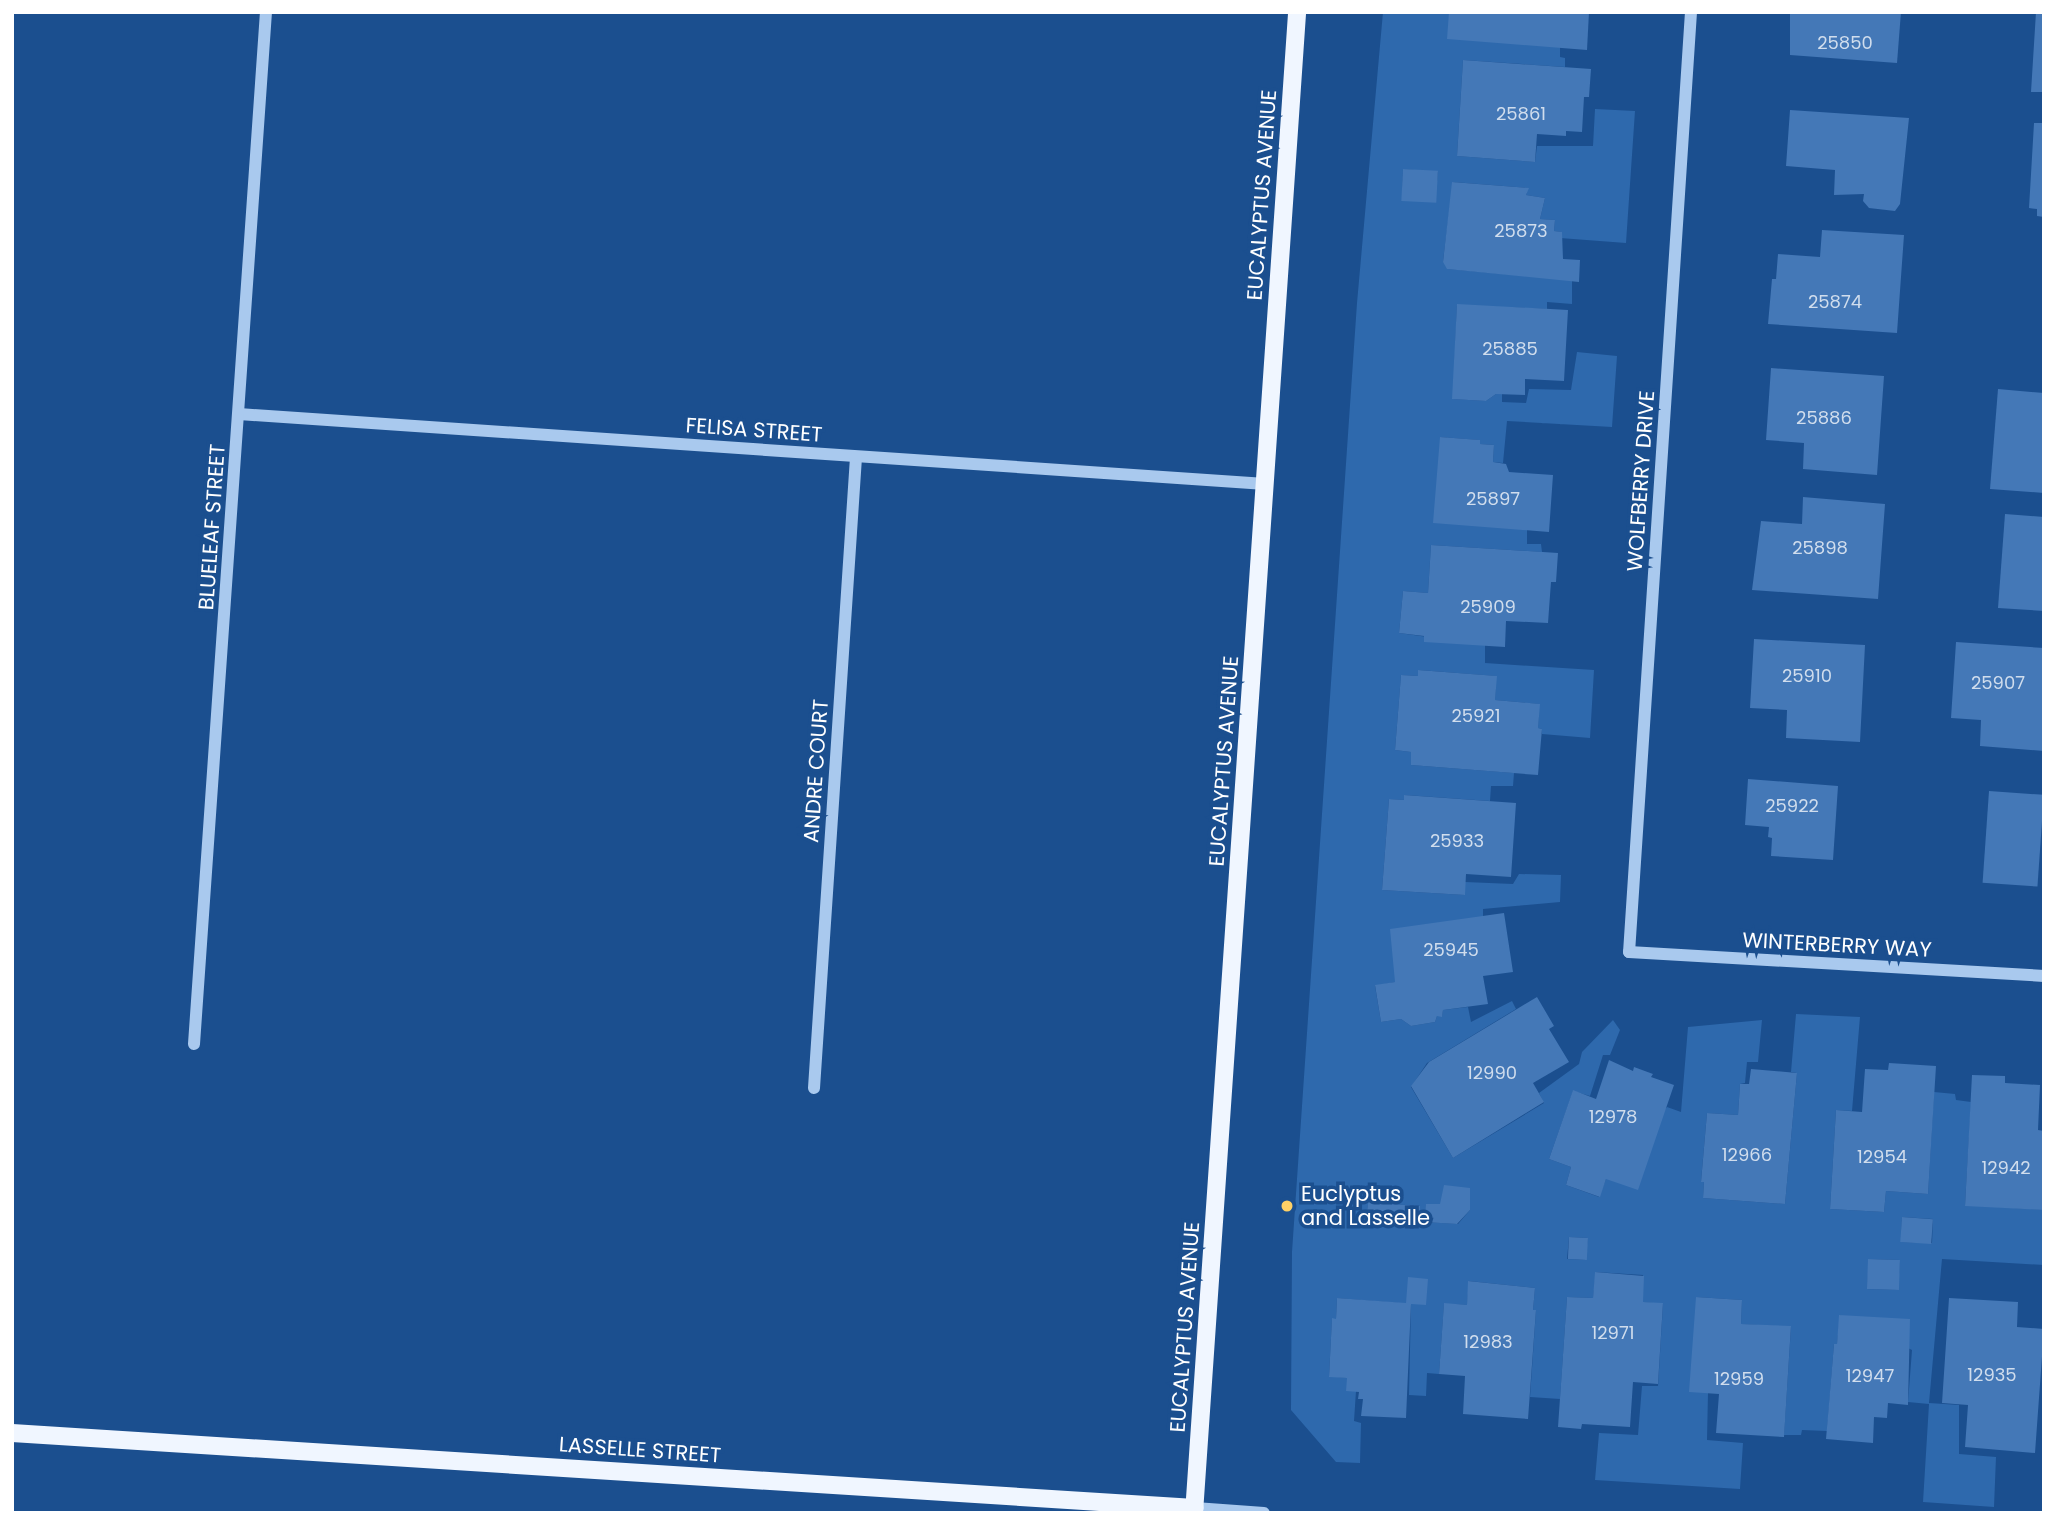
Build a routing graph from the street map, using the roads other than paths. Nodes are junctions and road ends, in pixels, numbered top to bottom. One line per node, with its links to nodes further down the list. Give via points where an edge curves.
1 (266, 12): 4 (street, BLUELEAF STREET)
2 (1297, 12): 6 (main road, EUCALYPTUS AVENUE)
3 (1691, 12): 7 (street, WOLFBERRY DRIVE)
4 (239, 414): 5 (street, FELISA STREET); 9 (street, BLUELEAF STREET)
5 (856, 457): 6 (street, FELISA STREET); 10 (street, ANDRE COURT)
6 (1266, 484): 12 (main road, EUCALYPTUS AVENUE)
7 (1629, 952): 8 (street, WINTERBERRY WAY)
8 (2044, 976)
9 (194, 1044)
10 (814, 1088)
11 (12, 1433): 12 (main road, LASSELLE STREET)
12 (1195, 1510): 13 (street, LASSELLE STREET)
13 (1264, 1513)

